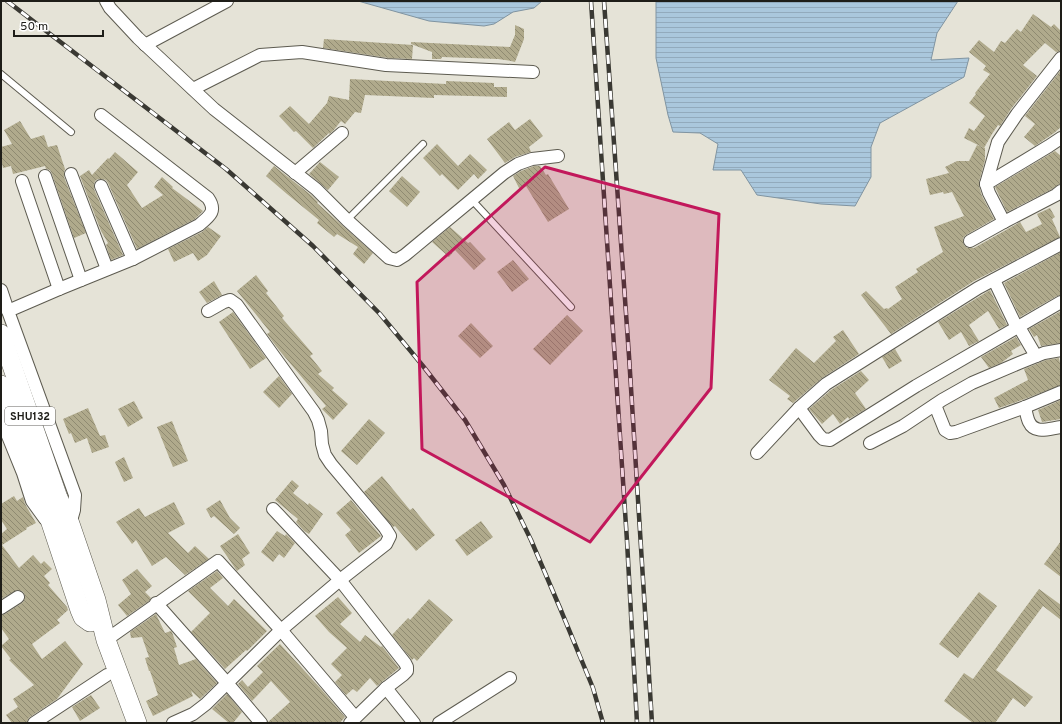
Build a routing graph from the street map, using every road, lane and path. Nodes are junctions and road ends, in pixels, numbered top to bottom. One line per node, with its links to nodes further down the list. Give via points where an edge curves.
1 (106, 1): 3 (street)
2 (227, 1): 3 (street)
3 (145, 45): 7 (street)
4 (1061, 58): 18 (street, via 1016,114 998,142)
5 (533, 72): 7 (street, via 386,65 302,52 260,55)
6 (1, 75): 9 (lane)
7 (193, 89): 14 (street, via 214,109)
8 (101, 115): 26 (street, via 208,198 212,204 212,212 199,225)
9 (71, 132)
10 (342, 133): 14 (street)
11 (1061, 138): 18 (street)
12 (423, 144): 22 (lane)
13 (558, 156): 21 (street, via 532,159 518,164)
14 (296, 173): 22 (street)
15 (70, 174): 27 (street)
16 (45, 176): 28 (street)
17 (22, 181): 30 (street)
18 (986, 184): 23 (street)
19 (101, 186): 26 (street)
20 (1061, 191): 23 (street)
21 (471, 199): 22 (street, via 397,260 389,258); 33 (lane)
22 (347, 220)
23 (1004, 222): 24 (street)
24 (970, 241)
25 (1061, 244): 29 (street)
26 (133, 259): 27 (street)
27 (106, 269): 28 (street)
28 (81, 280): 30 (street)
29 (994, 280): 36 (street); 44 (street, via 826,384)
30 (59, 289): 34 (street)
31 (1, 290): 34 (street)
32 (1061, 302): 36 (street)
33 (570, 307)
34 (8, 311): 51 (street, via 75,495 74,510)
35 (208, 311): 52 (street, via 230,300 237,305 314,412 325,455 390,536 386,544)
36 (1018, 327): 39 (street); 44 (street, via 830,440 819,435)
37 (1, 334): 49 (main road, SHU132)
38 (1061, 350): 39 (street)
39 (1036, 356): 42 (street, via 972,383)
40 (1, 384): 49 (main road, SHU132)
41 (1061, 392): 43 (street)
42 (935, 405): 43 (street, via 945,430 950,433); 47 (street)
43 (1025, 407): 46 (street, via 1033,428 1038,430)
44 (799, 408): 48 (street)
45 (2, 425): 51 (street, via 23,473 32,502 43,517)
46 (1061, 427)
47 (870, 443)
48 (757, 454)
49 (51, 500): 51 (main road, SHU132)
50 (273, 509): 52 (street)
51 (61, 525): 56 (main road, SHU132, via 96,600)
52 (340, 580): 57 (street); 62 (street, via 407,667 407,671)
53 (18, 597): 55 (street)
54 (156, 603): 57 (street, via 218,560); 58 (street); 61 (street)
55 (1, 608)
56 (91, 616): 58 (main road, SHU132); 59 (main road)
57 (281, 630): 61 (street); 63 (street)
58 (106, 640): 66 (main road, SHU132)
59 (107, 675): 64 (street); 65 (main road)
60 (510, 678): 70 (street)
61 (227, 683): 67 (street, via 193,714); 68 (street)
62 (386, 688): 63 (street); 69 (street)
63 (352, 720)
64 (34, 723)
65 (128, 723)
66 (137, 723)
67 (173, 723)
68 (261, 723)
69 (414, 723)
70 (439, 723)

